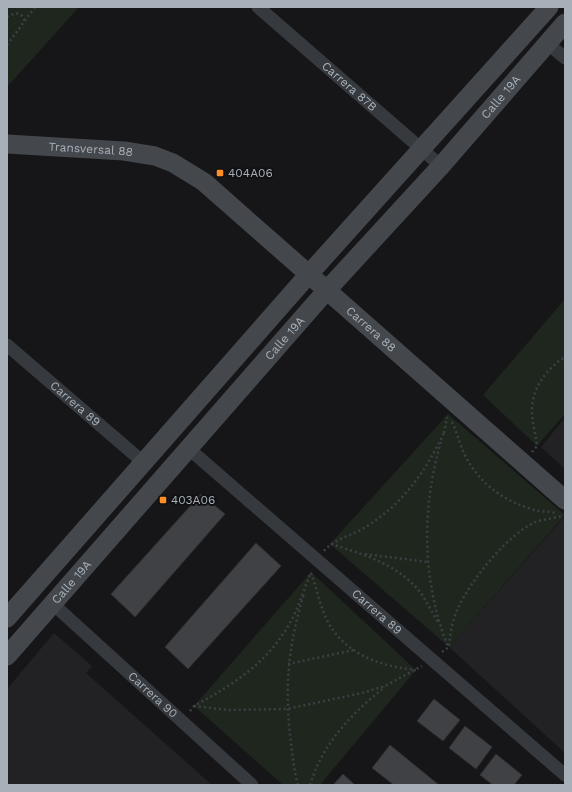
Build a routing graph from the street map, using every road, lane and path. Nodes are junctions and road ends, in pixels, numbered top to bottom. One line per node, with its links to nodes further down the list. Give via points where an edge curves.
1 (35, 7): 5 (path)
2 (258, 7): 11 (street, Carrera 87B)
3 (549, 7): 11 (street, Calle 19A)
4 (7, 17): 5 (path, via 16,13)
5 (25, 21): 8 (path)
6 (565, 23): 7 (street, Calle 19A)
7 (547, 43): 9 (street); 13 (street, Calle 19A)
8 (7, 46)
9 (565, 58)
10 (7, 144): 12 (street, Transversal 88, via 124,150 155,156)
11 (422, 150): 13 (street, Carrera 87B); 14 (street, Calle 19A)
12 (173, 163): 14 (street, Carrera 88, via 204,182)
13 (441, 166): 15 (street, Calle 19A)
14 (309, 274): 15 (street, Carrera 88); 20 (street, Calle 19A)
15 (327, 290): 19 (street, Calle 19A); 21 (street, Carrera 88)
16 (7, 345): 20 (street, Carrera 89)
17 (565, 357): 21 (path, via 551,367 536,391 532,411 538,446)
18 (444, 433): 23 (path, via 448,414 466,459 496,494 536,510); 24 (path, via 421,476 389,511 364,528); 27 (path, via 428,504)
19 (188, 448): 26 (street, Carrera 89); 29 (street, Calle 19A)
20 (142, 462): 30 (street, Calle 19A)
21 (524, 464): 22 (street, Carrera 88)
22 (565, 500)
23 (565, 515): 32 (path, via 538,521 520,532 484,568 458,608 451,628)
24 (330, 544): 25 (path); 26 (path)
25 (358, 553): 27 (path); 31 (path, via 381,561 408,580 422,595)
26 (317, 560): 28 (path); 35 (street, Carrera 89)
27 (428, 562): 31 (path)
28 (311, 572): 33 (path, via 324,613 333,630); 36 (path); 39 (path, via 296,612 270,651 242,678)
29 (53, 604): 34 (street, Calle 19A); 41 (street, Carrera 90)
30 (7, 618)
31 (439, 624): 32 (path)
32 (449, 647): 35 (path)
33 (354, 650): 36 (path); 37 (path, via 378,663)
34 (7, 656)
35 (433, 660): 37 (path); 42 (street, Carrera 89)
36 (288, 664): 40 (path)
37 (416, 670): 38 (path)
38 (387, 685): 40 (path); 45 (path, via 340,729)
39 (194, 706): 40 (path, via 227,710); 41 (path)
40 (287, 709): 44 (path)
41 (182, 721): 43 (street, Carrera 90)
42 (565, 775)
43 (252, 785)
44 (298, 785)
45 (310, 785)

